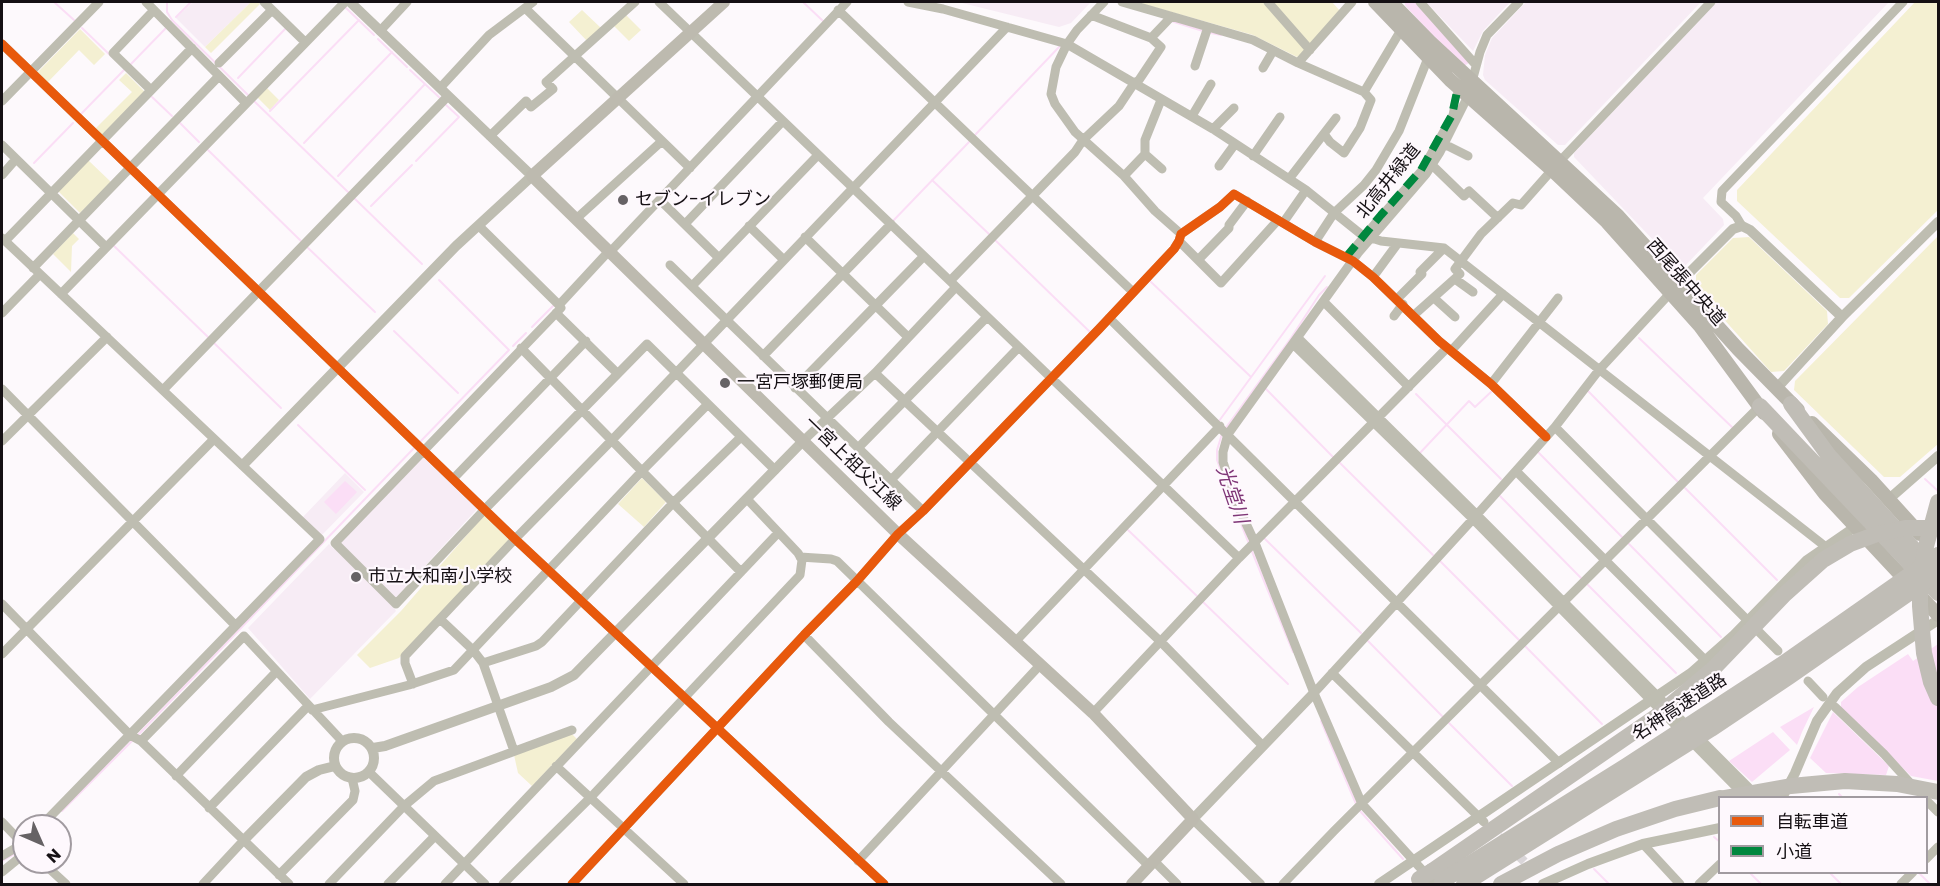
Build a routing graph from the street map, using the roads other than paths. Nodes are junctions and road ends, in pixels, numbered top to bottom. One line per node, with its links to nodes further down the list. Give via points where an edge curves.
1 (99, 2): 48 (street)
2 (146, 2): 24 (street)
3 (264, 2): 25 (street)
4 (345, 2): 35 (street)
5 (350, 2): 32 (street)
6 (407, 2): 32 (street)
7 (533, 2): 23 (street)
8 (635, 2): 41 (street)
9 (659, 2): 33 (street)
10 (724, 2): 33 (main road)
11 (847, 2): 26 (street)
12 (908, 2): 29 (street)
13 (1104, 2): 27 (street)
14 (1122, 2): 28 (street)
15 (1268, 2): 39 (street)
16 (1352, 2): 39 (street)
17 (1375, 2): 31 (main road, 西尾張中央道)
18 (1391, 2): 50 (main road, 西尾張中央道)
19 (1420, 2): 45 (street)
20 (1519, 2): 45 (street, via 1488,35)
21 (1711, 2): 84 (street)
22 (1903, 2): 110 (street, via 1722,191 1721,202)
23 (525, 8): 41 (street); 53 (street, via 489,35)
24 (154, 10): 38 (street); 54 (street, via 113,53)
25 (272, 10): 35 (street); 43 (street)
26 (838, 10): 58 (street); 63 (street)
27 (1091, 15): 34 (street); 37 (street)
28 (1171, 17): 30 (street); 34 (street)
29 (1008, 27): 37 (street); 63 (street)
30 (1208, 27): 40 (street, via 1253,40); 46 (street)
31 (1401, 30): 42 (main road, 西尾張中央道); 55 (street)
32 (380, 31): 53 (street)
33 (691, 32): 58 (street); 59 (main road)
34 (1151, 38): 51 (street, via 1161,47)
35 (305, 42): 60 (street)
36 (2, 44): 48 (street)
37 (1067, 44): 51 (street); 72 (street, via 1056,67 1051,94 1063,117)
38 (192, 48): 49 (street); 54 (street)
39 (1310, 50): 44 (street)
40 (1273, 51): 44 (street); 47 (street)
41 (575, 57): 59 (street); 71 (street, via 546,82 553,89 531,107 526,101)
42 (1428, 58): 56 (main road, 西尾張中央道); 100 (street, via 1399,131 1364,185)
43 (219, 63)
44 (1298, 63): 55 (street)
45 (1476, 65): 50 (street)
46 (1195, 66)
47 (1263, 68)
48 (30, 72): 62 (street); 73 (street)
49 (219, 76): 60 (street); 86 (street)
50 (1473, 81): 56 (street); 84 (main road, 西尾張中央道)
51 (1136, 82): 61 (street); 72 (street, via 1119,106)
52 (1211, 84): 65 (street)
53 (440, 88): 57 (street)
54 (151, 90): 73 (street)
55 (1364, 92): 70 (street, via 1371,100 1360,129 1344,153)
56 (1463, 92): 76 (street); 84 (main road, 西尾張中央道); 112 (street, 北高井緑道, via 1421,170)
57 (448, 96): 71 (street); 135 (street)
58 (757, 96): 68 (street); 87 (street)
59 (617, 98): 74 (street); 91 (main road)
60 (249, 100): 96 (street)
61 (1161, 100): 65 (street); 78 (street, via 1145,140)
62 (2, 101)
63 (935, 102): 93 (street); 97 (street)
64 (1234, 108): 69 (street)
65 (1192, 116): 69 (street)
66 (1280, 117): 80 (street)
67 (1336, 118): 70 (street)
68 (783, 121): 79 (street); 106 (street)
69 (1213, 129): 75 (street)
70 (1323, 134): 92 (street)
71 (489, 136): 91 (street)
72 (1083, 140): 90 (street); 97 (street)
73 (101, 141): 86 (street); 95 (street)
74 (662, 141): 87 (street); 102 (street)
75 (1235, 144): 80 (street); 85 (street)
76 (1444, 144): 81 (street); 83 (street)
77 (2, 145): 82 (street)
78 (1145, 154): 88 (street); 90 (street)
79 (818, 155): 93 (street); 109 (street)
80 (1252, 156): 92 (street)
81 (1468, 156)
82 (16, 159): 89 (street); 95 (street)
83 (1432, 165): 101 (street, via 1464,196 1469,191); 112 (street)
84 (1556, 165): 101 (street, via 1521,205 1513,202); 134 (main road, 西尾張中央道, via 1618,216)
85 (1219, 166)
86 (129, 168): 96 (street); 103 (street)
87 (690, 168): 98 (street)
88 (1162, 169)
89 (2, 175)
90 (1124, 176): 113 (street)
91 (532, 177): 102 (main road, 一宮上祖父江線); 108 (street)
92 (1289, 179): 94 (street)
93 (852, 188): 107 (street); 111 (street)
94 (1306, 190): 100 (street); 104 (street)
95 (51, 193): 103 (street); 114 (street)
96 (156, 195): 117 (street); 135 (street)
97 (1031, 196): 132 (street); 136 (street)
98 (660, 200): 106 (street); 119 (street)
99 (1247, 201): 104 (street); 113 (street, via 1234,194); 124 (street, via 1229,228)
100 (1334, 213): 112 (street); 115 (street)
101 (1498, 218): 125 (street)
102 (576, 219): 119 (main road, 一宮上祖父江線)
103 (79, 220): 117 (street); 127 (street)
104 (1280, 222): 115 (street); 124 (street, via 1221,283)
105 (1938, 222): 150 (street)
106 (685, 224): 121 (street)
107 (891, 224): 120 (street); 128 (street)
108 (479, 226): 144 (street); 163 (street)
109 (749, 226): 121 (street); 123 (street)
110 (1742, 226): 134 (street, via 1733,229); 150 (street)
111 (806, 237): 123 (street); 128 (street)
112 (1367, 237): 116 (street); 122 (street)
113 (1180, 238): 124 (street); 136 (street)
114 (3, 239): 127 (street)
115 (1315, 242): 122 (street)
116 (1398, 243): 118 (street); 130 (street)
117 (106, 247): 137 (street)
118 (1444, 248): 125 (street); 142 (street, via 1420,272)
119 (609, 252): 144 (street); 158 (main road, 一宮上祖父江線)
120 (924, 256): 132 (street); 143 (street)
121 (719, 258): 133 (street)
122 (1350, 259): 130 (street); 141 (street)
123 (784, 260): 152 (street)
124 (1198, 260)
125 (1461, 261): 129 (street); 131 (street, via 1455,269 1460,274)
126 (670, 266): 133 (street)
127 (37, 271): 137 (street); 145 (street)
128 (843, 273): 143 (street); 162 (street)
129 (1476, 273): 131 (street, via 1470,290); 138 (street)
130 (1373, 277): 142 (street)
131 (1455, 279): 139 (street)
132 (953, 284): 147 (street); 155 (street)
133 (692, 286): 152 (street)
134 (1675, 287): 164 (street); 174 (main road, 西尾張中央道); 179 (main road, 西尾張中央道)
135 (258, 292): 163 (street); 175 (street)
136 (1132, 292): 151 (street)
137 (61, 294): 154 (street)
138 (1503, 294): 153 (street); 161 (street)
139 (1434, 298): 146 (street); 149 (street)
140 (1558, 298): 153 (street)
141 (1324, 302): 156 (street); 172 (street)
142 (1400, 302): 146 (street); 148 (street)
143 (875, 305): 155 (street); 171 (street)
144 (557, 309): 157 (street); 160 (street)
145 (2, 313)
146 (1414, 315): 161 (street)
147 (987, 316): 159 (street); 176 (street)
148 (1394, 316)
149 (1455, 317)
150 (1842, 317): 174 (street)
151 (1109, 318): 169 (street); 185 (street)
152 (727, 320): 158 (street); 162 (street)
153 (1539, 323): 164 (street); 170 (street)
154 (107, 337): 175 (street); 181 (street)
155 (908, 337): 167 (street)
156 (1295, 341): 183 (street); 185 (street)
157 (586, 342): 165 (street); 168 (street)
158 (703, 344): 166 (street); 192 (main road, 一宮上祖父江線)
159 (1019, 347): 169 (street); 186 (street)
160 (521, 348): 168 (street); 193 (street)
161 (1449, 349): 170 (street); 172 (street)
162 (763, 356): 171 (street)
163 (337, 369): 193 (street); 198 (street)
164 (1599, 370): 184 (street); 195 (street)
165 (617, 372): 166 (street, via 647,344); 180 (street)
166 (676, 373): 177 (street); 190 (street)
167 (875, 373): 176 (street); 182 (street)
168 (550, 378): 180 (street); 202 (street)
169 (1051, 378): 197 (street); 204 (street)
170 (1491, 384): 188 (street)
171 (795, 387): 182 (street)
172 (1409, 387): 183 (street)
173 (2, 389): 181 (street)
174 (1776, 389): 178 (main road, 西尾張中央道)
175 (163, 390): 189 (street)
176 (905, 401): 186 (street); 194 (street)
177 (708, 404): 187 (street); 200 (street)
178 (1791, 404): 206 (main road, 西尾張中央道); 230 (highway, via 1829,456)
179 (1760, 406): 195 (street); 215 (main road, 西尾張中央道, via 1807,472); 232 (highway)
180 (581, 409): 190 (street); 210 (street)
181 (27, 415): 191 (street); 214 (street)
182 (827, 418): 192 (street); 194 (street)
183 (1376, 420): 207 (street); 212 (street)
184 (1555, 427): 188 (street); 213 (street)
185 (1224, 430): 204 (street); 207 (street); 221 (street, via 1223,462)
186 (938, 431): 197 (street); 203 (street)
187 (741, 437): 199 (street); 209 (street)
188 (1546, 437): 201 (street)
189 (214, 439): 198 (street); 214 (street)
190 (612, 440): 200 (street); 220 (street)
191 (2, 441)
192 (803, 441): 199 (street); 218 (main road, 一宮上祖父江線)
193 (418, 447): 202 (street); 210 (street, via 335,543 396,604)
194 (858, 448): 203 (street)
195 (1711, 456): 213 (street); 222 (street)
196 (1938, 456): 206 (street)
197 (970, 461): 211 (street); 228 (street)
198 (243, 465): 240 (street, via 320,538)
199 (775, 470): 205 (street)
200 (642, 471): 209 (street); 227 (street)
201 (1516, 471): 212 (street); 226 (street)
202 (453, 479): 210 (street)
203 (891, 480): 211 (street)
204 (1165, 486): 225 (street); 228 (street)
205 (747, 499): 217 (street); 219 (street)
206 (1888, 499): 223 (main road, 西尾張中央道)
207 (1294, 502): 221 (street); 234 (street)
208 (1938, 502): 262 (highway, bridge, via 1925,550 1920,606 1923,653)
209 (674, 503): 219 (street); 233 (street)
210 (485, 509): 220 (street)
211 (923, 511): 218 (street)
212 (1475, 517): 234 (street); 236 (street)
213 (1647, 519): 226 (street); 239 (street)
214 (133, 522): 240 (street); 241 (street)
215 (1855, 527): 222 (street); 238 (main road, 西尾張中央道)
216 (1938, 528): 313 (highway, bridge, via 1905,528 1877,534 1823,560 1714,668 1657,716)
217 (778, 533): 224 (street); 229 (street)
218 (898, 534): 231 (street); 244 (main road, 一宮上祖父江線)
219 (708, 537): 229 (street); 242 (street)
220 (515, 539): 227 (street); 237 (street)
221 (1253, 545): 225 (street); 258 (street)
222 (1826, 547): 239 (street, via 1791,575)
223 (1938, 555): 313 (highway, 名神高速道路, bridge, via 1781,665 1565,804)
224 (800, 557): 231 (street, via 837,561); 259 (street, via 800,575)
225 (1239, 558): 245 (street)
226 (1605, 561): 236 (street); 249 (street)
227 (548, 570): 233 (street); 246 (street)
228 (1084, 570): 244 (street); 245 (street)
229 (741, 572): 252 (street)
230 (1938, 575): 332 (highway, 名神高速道路, bridge, via 1711,729)
231 (857, 581): 243 (street); 267 (street)
232 (1938, 593)
233 (580, 601): 242 (street); 250 (street, via 536,646)
234 (1398, 602): 254 (street); 257 (street)
235 (2, 604): 241 (street)
236 (1561, 605): 257 (street); 261 (street)
237 (440, 619): 246 (street); 256 (street, via 405,656)
238 (1937, 619): 286 (street, via 1866,667 1837,693 1817,720)
239 (1748, 620): 247 (street); 249 (street)
240 (235, 625): 270 (street)
241 (27, 629): 248 (street); 270 (street)
242 (615, 634): 252 (street); 263 (street, via 564,681)
243 (804, 635): 268 (street); 279 (street)
244 (1015, 642): 251 (main road, 一宮上祖父江線)
245 (1161, 642): 266 (street); 272 (street)
246 (473, 650): 250 (street); 256 (street, via 454,670)
247 (1778, 651)
248 (2, 654)
249 (1706, 661): 261 (street)
250 (483, 663): 263 (street)
251 (1041, 664): 266 (main road, 一宮上祖父江線); 267 (street)
252 (650, 666): 259 (street); 278 (street)
253 (276, 672): 265 (street); 270 (street, via 244,636); 281 (street)
254 (1332, 673): 258 (street); 275 (street)
255 (1808, 681): 260 (street)
256 (413, 684): 265 (street)
257 (1481, 685): 275 (street); 276 (street)
258 (1314, 693): 272 (street); 292 (street)
259 (684, 696): 268 (street); 289 (street)
260 (1823, 697)
261 (1653, 698): 276 (street); 284 (street); 285 (street)
262 (1938, 698)
263 (497, 706): 273 (street); 274 (street)
264 (1835, 707): 288 (street)
265 (310, 708): 271 (street); 294 (street)
266 (1093, 713): 297 (main road, 一宮上祖父江線)
267 (994, 715): 279 (street); 307 (street)
268 (717, 728): 299 (street); 304 (street)
269 (572, 730): 274 (street)
270 (135, 738): 281 (street); 296 (street)
271 (342, 741): 273 (street, via 362,739); 277 (street, via 334,752)
272 (1263, 746): 297 (street)
273 (373, 748): 280 (street, via 375,761)
274 (514, 751): 293 (street, via 434,781)
275 (1414, 752): 292 (street); 298 (street)
276 (1559, 763): 298 (street)
277 (335, 766): 282 (street); 302 (street, via 306,777)
278 (556, 766): 289 (street); 306 (street)
279 (941, 771): 304 (street); 326 (street)
280 (369, 772): 282 (street); 293 (street)
281 (176, 776): 294 (street)
282 (352, 778): 312 (street, via 353,800)
283 (1735, 796): 288 (highway, bridge, via 1845,781 1897,784)
284 (1744, 796)
285 (1756, 796)
286 (1784, 796)
287 (1788, 796): 288 (street, via 1839,787)
288 (1928, 796): 290 (street); 295 (street)
289 (591, 797): 299 (street); 322 (street)
290 (1938, 798)
291 (1718, 799): 333 (highway, via 1588,840)
292 (1362, 804): 305 (street); 330 (street)
293 (404, 806): 301 (street); 318 (street)
294 (209, 808): 302 (street)
295 (1938, 812)
296 (54, 814)
297 (1193, 819): 307 (main road); 329 (street)
298 (1482, 820): 305 (street)
299 (624, 828): 323 (street); 324 (street)
300 (1718, 828): 303 (street)
301 (435, 836): 306 (street); 319 (street)
302 (243, 841): 312 (street); 316 (street)
303 (1643, 844): 314 (street); 334 (street)
304 (858, 861): 325 (street)
305 (1413, 862): 313 (street); 331 (street)
306 (464, 864): 320 (street); 321 (street)
307 (1151, 864): 327 (main road); 328 (street)
308 (1718, 865): 335 (street)
309 (55, 874): 315 (street)
310 (1537, 874): 314 (street)
311 (1912, 874): 336 (street)
312 (279, 875): 317 (street)
313 (1427, 881)
314 (1546, 884)
315 (66, 885)
316 (203, 885)
317 (289, 885)
318 (329, 885)
319 (388, 885)
320 (445, 885)
321 (485, 885)
322 (503, 885)
323 (572, 885)
324 (684, 885)
325 (884, 885)
326 (1061, 885)
327 (1132, 885)
328 (1177, 885)
329 (1260, 885)
330 (1283, 885)
331 (1379, 885)
332 (1464, 885)
333 (1501, 885)
334 (1680, 885)
335 (1699, 885)
336 (1901, 885)

